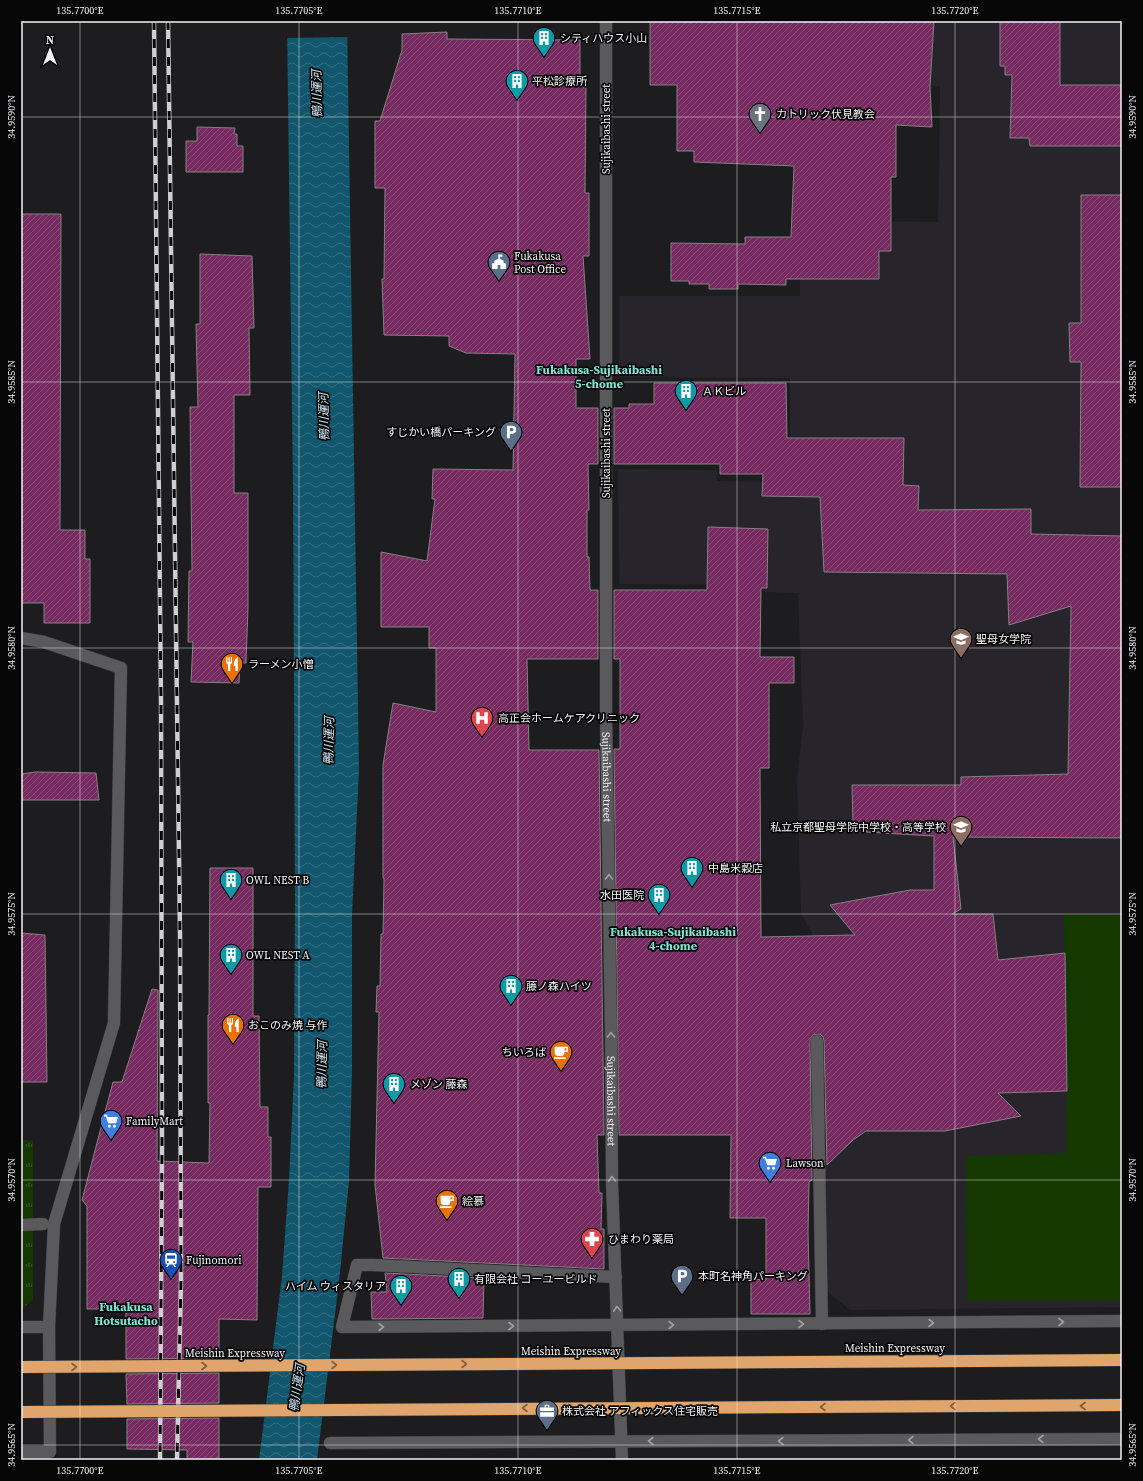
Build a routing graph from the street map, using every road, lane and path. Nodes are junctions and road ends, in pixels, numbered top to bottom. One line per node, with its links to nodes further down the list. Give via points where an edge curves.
1 (606, 21): 6 (street, Sujikaibashi street, one-way to 1, via 612,1183 606,712)
2 (21, 638): 11 (street, via 44,642 120,668 114,1023 54,1224)
3 (817, 1041): 8 (street)
4 (43, 1224): 5 (street)
5 (21, 1225)
6 (616, 1277): 9 (street, Sujikaibashi street, one-way to 6); 9 (street, one-way to 9, via 357,1265 342,1327)
7 (1122, 1321): 8 (street, one-way to 7)
8 (822, 1324): 9 (street, one-way to 8)
9 (618, 1325): 17 (street, Sujikaibashi street)
10 (21, 1327): 11 (street)
11 (49, 1327): 19 (street, via 50,1452)
12 (1122, 1360): 13 (highway, Meishin Expressway, one-way to 12, bridge)
13 (21, 1367)
14 (1122, 1405): 15 (highway, one-way to 15, bridge)
15 (21, 1412)
16 (1122, 1439): 17 (street, one-way to 17)
17 (622, 1441): 18 (street); 20 (street, Sujikaibashi street)
18 (330, 1443)
19 (21, 1452)
20 (622, 1460)

